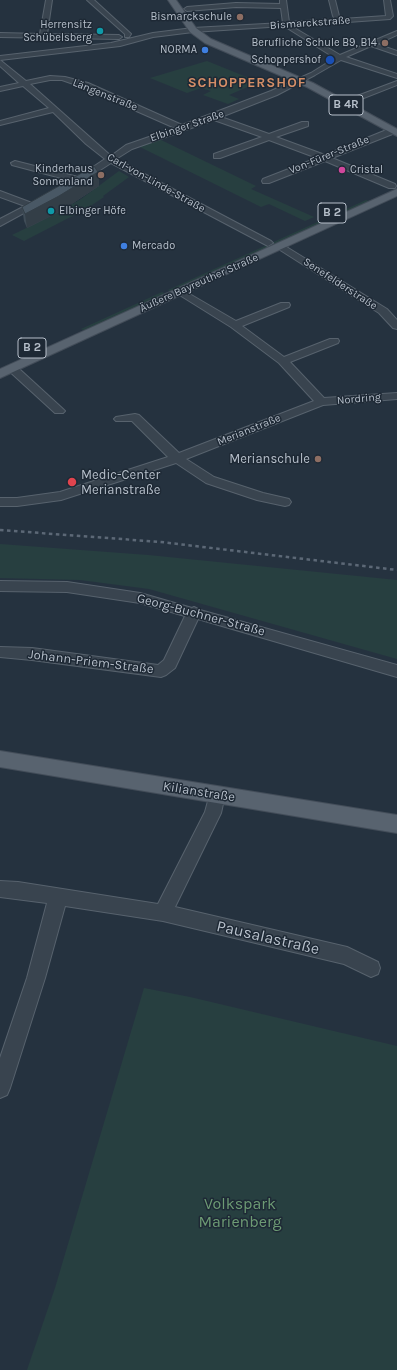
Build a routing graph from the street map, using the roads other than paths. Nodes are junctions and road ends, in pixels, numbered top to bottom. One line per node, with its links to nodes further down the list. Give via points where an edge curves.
1 (49, 0): 15 (street)
2 (90, 0): 16 (street, via 128,34)
3 (172, 0): 12 (main road, B 4R)
4 (180, 0): 9 (main road, B 4R)
5 (332, 0): 10 (street)
6 (387, 0): 10 (street, Bismarckstraße, via 389,18)
7 (235, 3): 8 (street); 9 (street)
8 (283, 3): 11 (street)
9 (187, 9): 12 (main road, B 4R)
10 (340, 21): 11 (street, Bismarckstraße)
11 (286, 25): 12 (street, Bismarckstraße); 21 (street)
12 (198, 31): 18 (street, Bismarckstraße); 25 (main road, B 4R, via 218,46)
13 (397, 33): 19 (street, Elbinger Straße)
14 (0, 35): 15 (street, Bismarckstraße)
15 (43, 36): 17 (street, Bismarckstraße)
16 (126, 36): 17 (street, Bismarckstraße); 18 (street, Bismarckstraße)
17 (118, 37): 18 (street, Bismarckstraße)
18 (138, 40): 22 (street)
19 (371, 44): 20 (street); 21 (street, Elbinger Straße)
20 (397, 53)
21 (341, 57): 24 (street); 25 (street, Elbinger Straße)
22 (0, 58)
23 (0, 62): 27 (street, Carl-von-Linde-Straße)
24 (397, 76)
25 (303, 79): 31 (main road, B 4R); 33 (street, Elbinger Straße); 37 (main road, B 4R)
26 (0, 83): 29 (street, via 7,82)
27 (24, 83): 29 (street, Längenstraße); 32 (street, Carl-von-Linde-Straße); 36 (street, Längenstraße, via 53,78 78,82)
28 (397, 83): 31 (street)
29 (14, 86): 30 (street, Längenstraße)
30 (0, 89)
31 (348, 101): 37 (main road, B 4R)
32 (54, 109): 34 (street); 41 (street, Carl-von-Linde-Straße)
33 (214, 117): 36 (street, Elbinger Straße); 38 (street)
34 (0, 123)
35 (305, 124): 38 (street)
36 (182, 128): 41 (street, Elbinger Straße, via 141,142)
37 (395, 131): 40 (street, Von-Fürer-Straße)
38 (268, 137): 39 (street); 40 (street)
39 (217, 156)
40 (323, 157): 44 (street, Von-Fürer-Straße); 46 (street)
41 (110, 159): 43 (street, Elbinger Straße); 51 (street, Carl-von-Linde-Straße)
42 (15, 163): 43 (street)
43 (79, 180): 45 (street, Elbinger Straße)
44 (266, 181)
45 (66, 188)
46 (395, 188): 51 (main road, Äußere Bayreuther Straße / B 2)
47 (0, 194): 49 (street)
48 (46, 199): 49 (street)
49 (32, 206): 50 (street)
50 (0, 223)
51 (274, 244): 52 (main road, Äußere Bayreuther Straße / B 2); 55 (street, Senefelderstraße, via 383,311); 58 (main road, Äußere Bayreuther Straße / B 2)
52 (181, 292): 54 (street); 58 (main road, Äußere Bayreuther Straße / B 2)
53 (285, 305): 54 (street)
54 (235, 325): 57 (street)
55 (397, 326)
56 (334, 341): 57 (street)
57 (283, 361): 60 (street)
58 (4, 368): 61 (street)
59 (397, 396): 60 (street, Nordring)
60 (321, 402): 63 (street, Merianstraße)
61 (59, 411)
62 (120, 419): 63 (street, via 135,417)
63 (177, 458): 64 (street, Merianstraße, via 61,496); 65 (street, via 218,484)
64 (0, 502)
65 (284, 502)
66 (0, 586): 67 (street, Georg-Buchner-Straße, via 67,587 99,591 140,598)
67 (194, 612): 68 (street, Johann-Priem-Straße, via 170,664 161,671); 69 (street, Georg-Buchner-Straße)
68 (0, 652)
69 (397, 671)
70 (0, 759): 71 (main road, Kilianstraße)
71 (218, 795): 72 (main road, Kilianstraße); 75 (street, via 212,813)
72 (397, 824)
73 (0, 889): 74 (street, Pausalastraße)
74 (58, 897): 75 (street, Pausalastraße); 77 (street, via 36,978)
75 (163, 913): 76 (street, Pausalastraße, via 347,956)
76 (371, 968)
77 (0, 1088)

